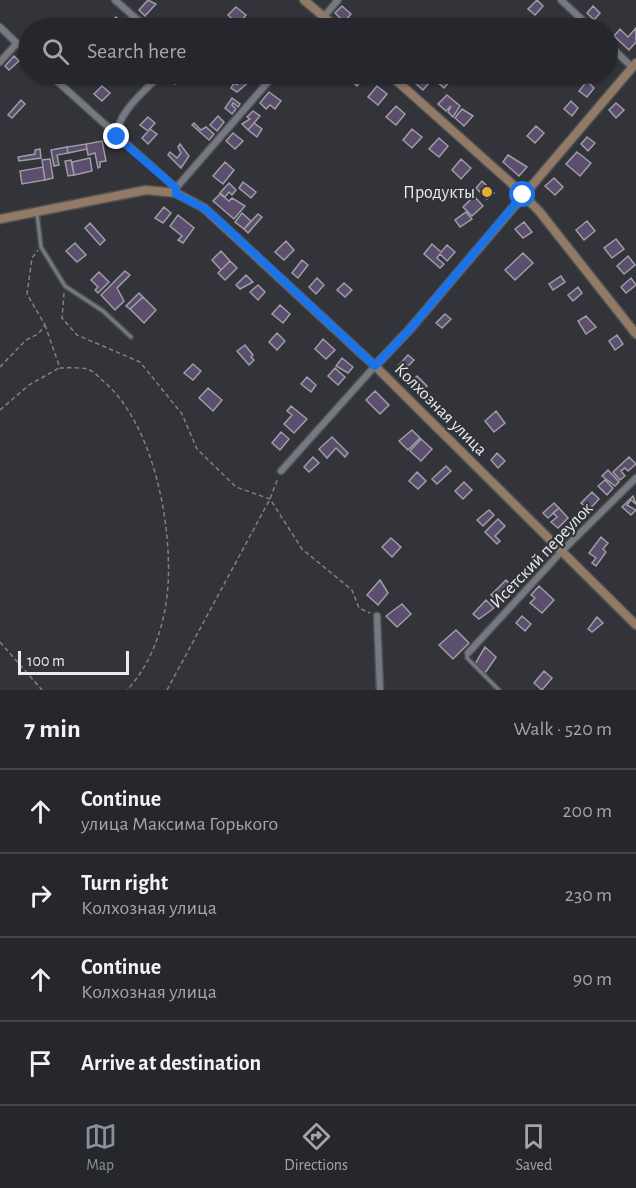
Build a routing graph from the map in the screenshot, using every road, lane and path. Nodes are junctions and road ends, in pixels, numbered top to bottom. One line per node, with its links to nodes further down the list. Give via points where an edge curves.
1 (115, 0): 6 (street)
2 (304, 0): 5 (main road)
3 (338, 0): 5 (street)
4 (561, 0): 7 (street)
5 (323, 17)
6 (136, 18)
7 (580, 18)
8 (0, 27): 9 (street)
9 (17, 43): 11 (street)
10 (618, 52): 12 (street)
11 (0, 62)
12 (634, 65): 17 (main road)
13 (60, 84): 19 (street)
14 (153, 84): 19 (street, via 124,116)
15 (267, 84): 20 (street)
16 (400, 84): 21 (main road)
17 (618, 84)
18 (618, 84): 21 (main road)
19 (117, 137): 20 (street)
20 (176, 191): 22 (main road, Колхозная улица, via 146,190); 29 (main road, Колхозная улица, via 219,221)
21 (523, 195): 27 (main road); 29 (main road)
22 (36, 211): 23 (main road, Колхозная улица); 24 (lane)
23 (0, 219)
24 (41, 247): 25 (lane); 26 (path, via 32,258 27,294)
25 (65, 286): 28 (lane, via 103,311); 35 (path, via 62,318 77,335 140,362 182,414 197,449 236,487)
26 (45, 325): 30 (path); 31 (path)
27 (636, 334)
28 (130, 337)
29 (375, 366): 33 (street); 36 (main road, Колхозная улица)
30 (0, 367)
31 (60, 368): 32 (path, via 29,385); 42 (path, via 89,369 118,393 140,428 164,508 168,586 158,641 142,674)
32 (0, 410)
33 (281, 471): 35 (path)
34 (636, 478): 36 (street, Исетский переулок)
35 (270, 499): 37 (path, via 302,549 352,590 359,608); 43 (path)
36 (561, 552): 38 (main road, Колхозная улица); 40 (street, Исетский переулок)
37 (377, 616): 44 (street)
38 (636, 625)
39 (0, 642): 41 (path)
40 (468, 653): 45 (lane, via 467,658)
41 (42, 690)
42 (127, 690)
43 (167, 690)
44 (380, 690)
45 (499, 690)

